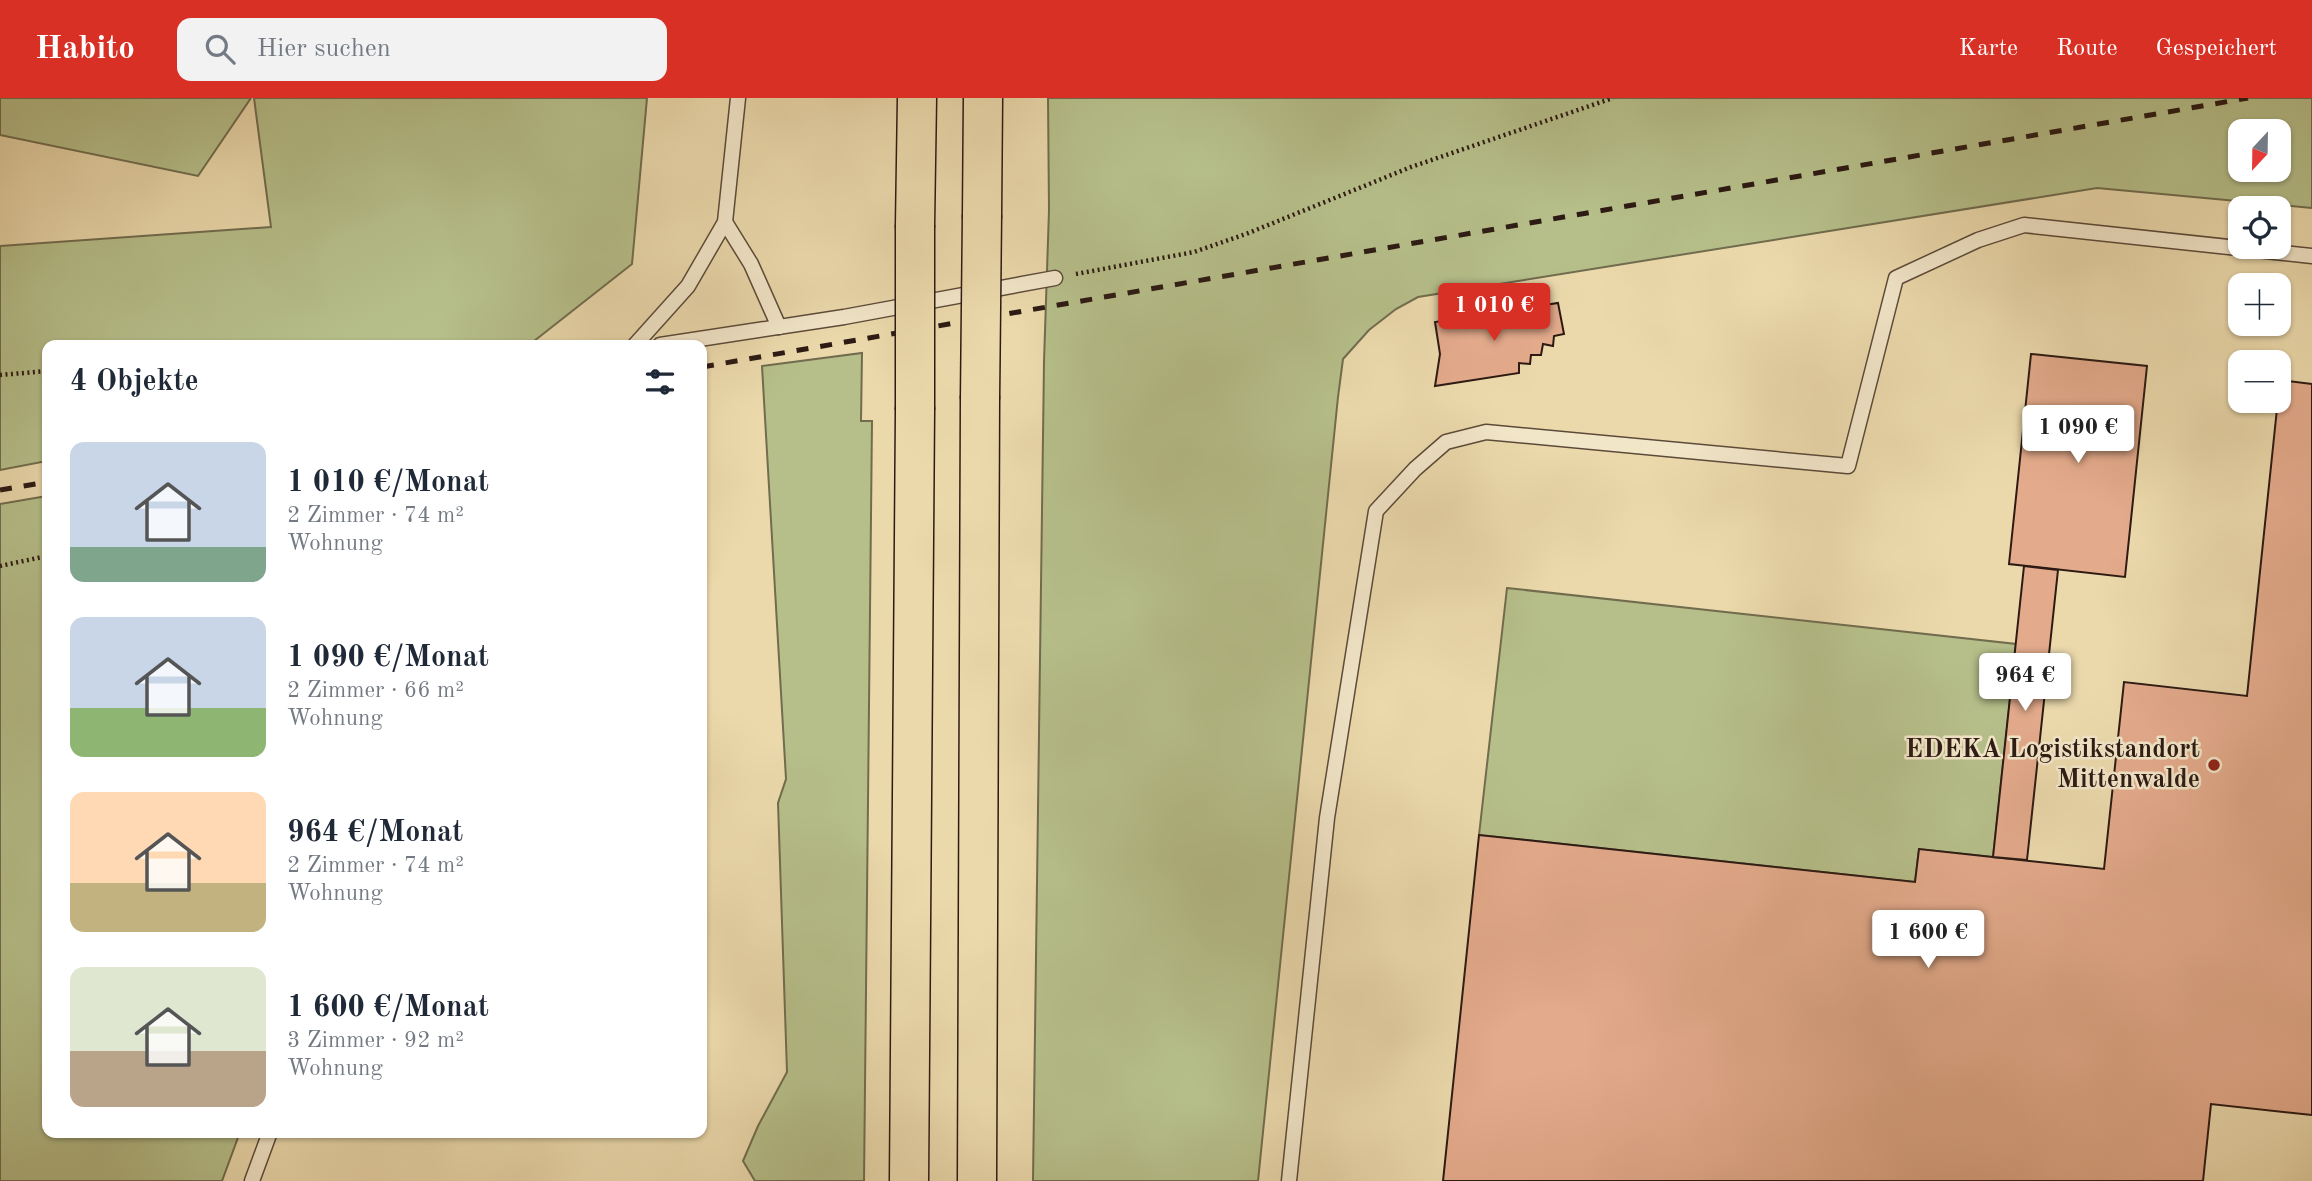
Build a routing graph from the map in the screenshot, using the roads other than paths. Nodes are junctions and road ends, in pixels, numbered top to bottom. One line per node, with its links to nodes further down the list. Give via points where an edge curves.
1 (738, 98): 4 (lane)
2 (917, 98): 12 (highway, bridge)
3 (983, 98): 13 (highway, bridge)
4 (724, 222): 7 (lane, via 751,264); 8 (lane, via 688,286)
5 (2312, 256): 14 (lane, via 2024,225 1978,240 1896,278 1847,466 1486,432 1446,442 1415,469 1376,511 1326,818)
6 (1055, 278): 7 (lane)
7 (779, 327): 9 (lane)
8 (639, 340)
9 (693, 340)
10 (268, 1138): 11 (lane)
11 (252, 1181)
12 (909, 1181)
13 (977, 1181)
14 (1289, 1181)

